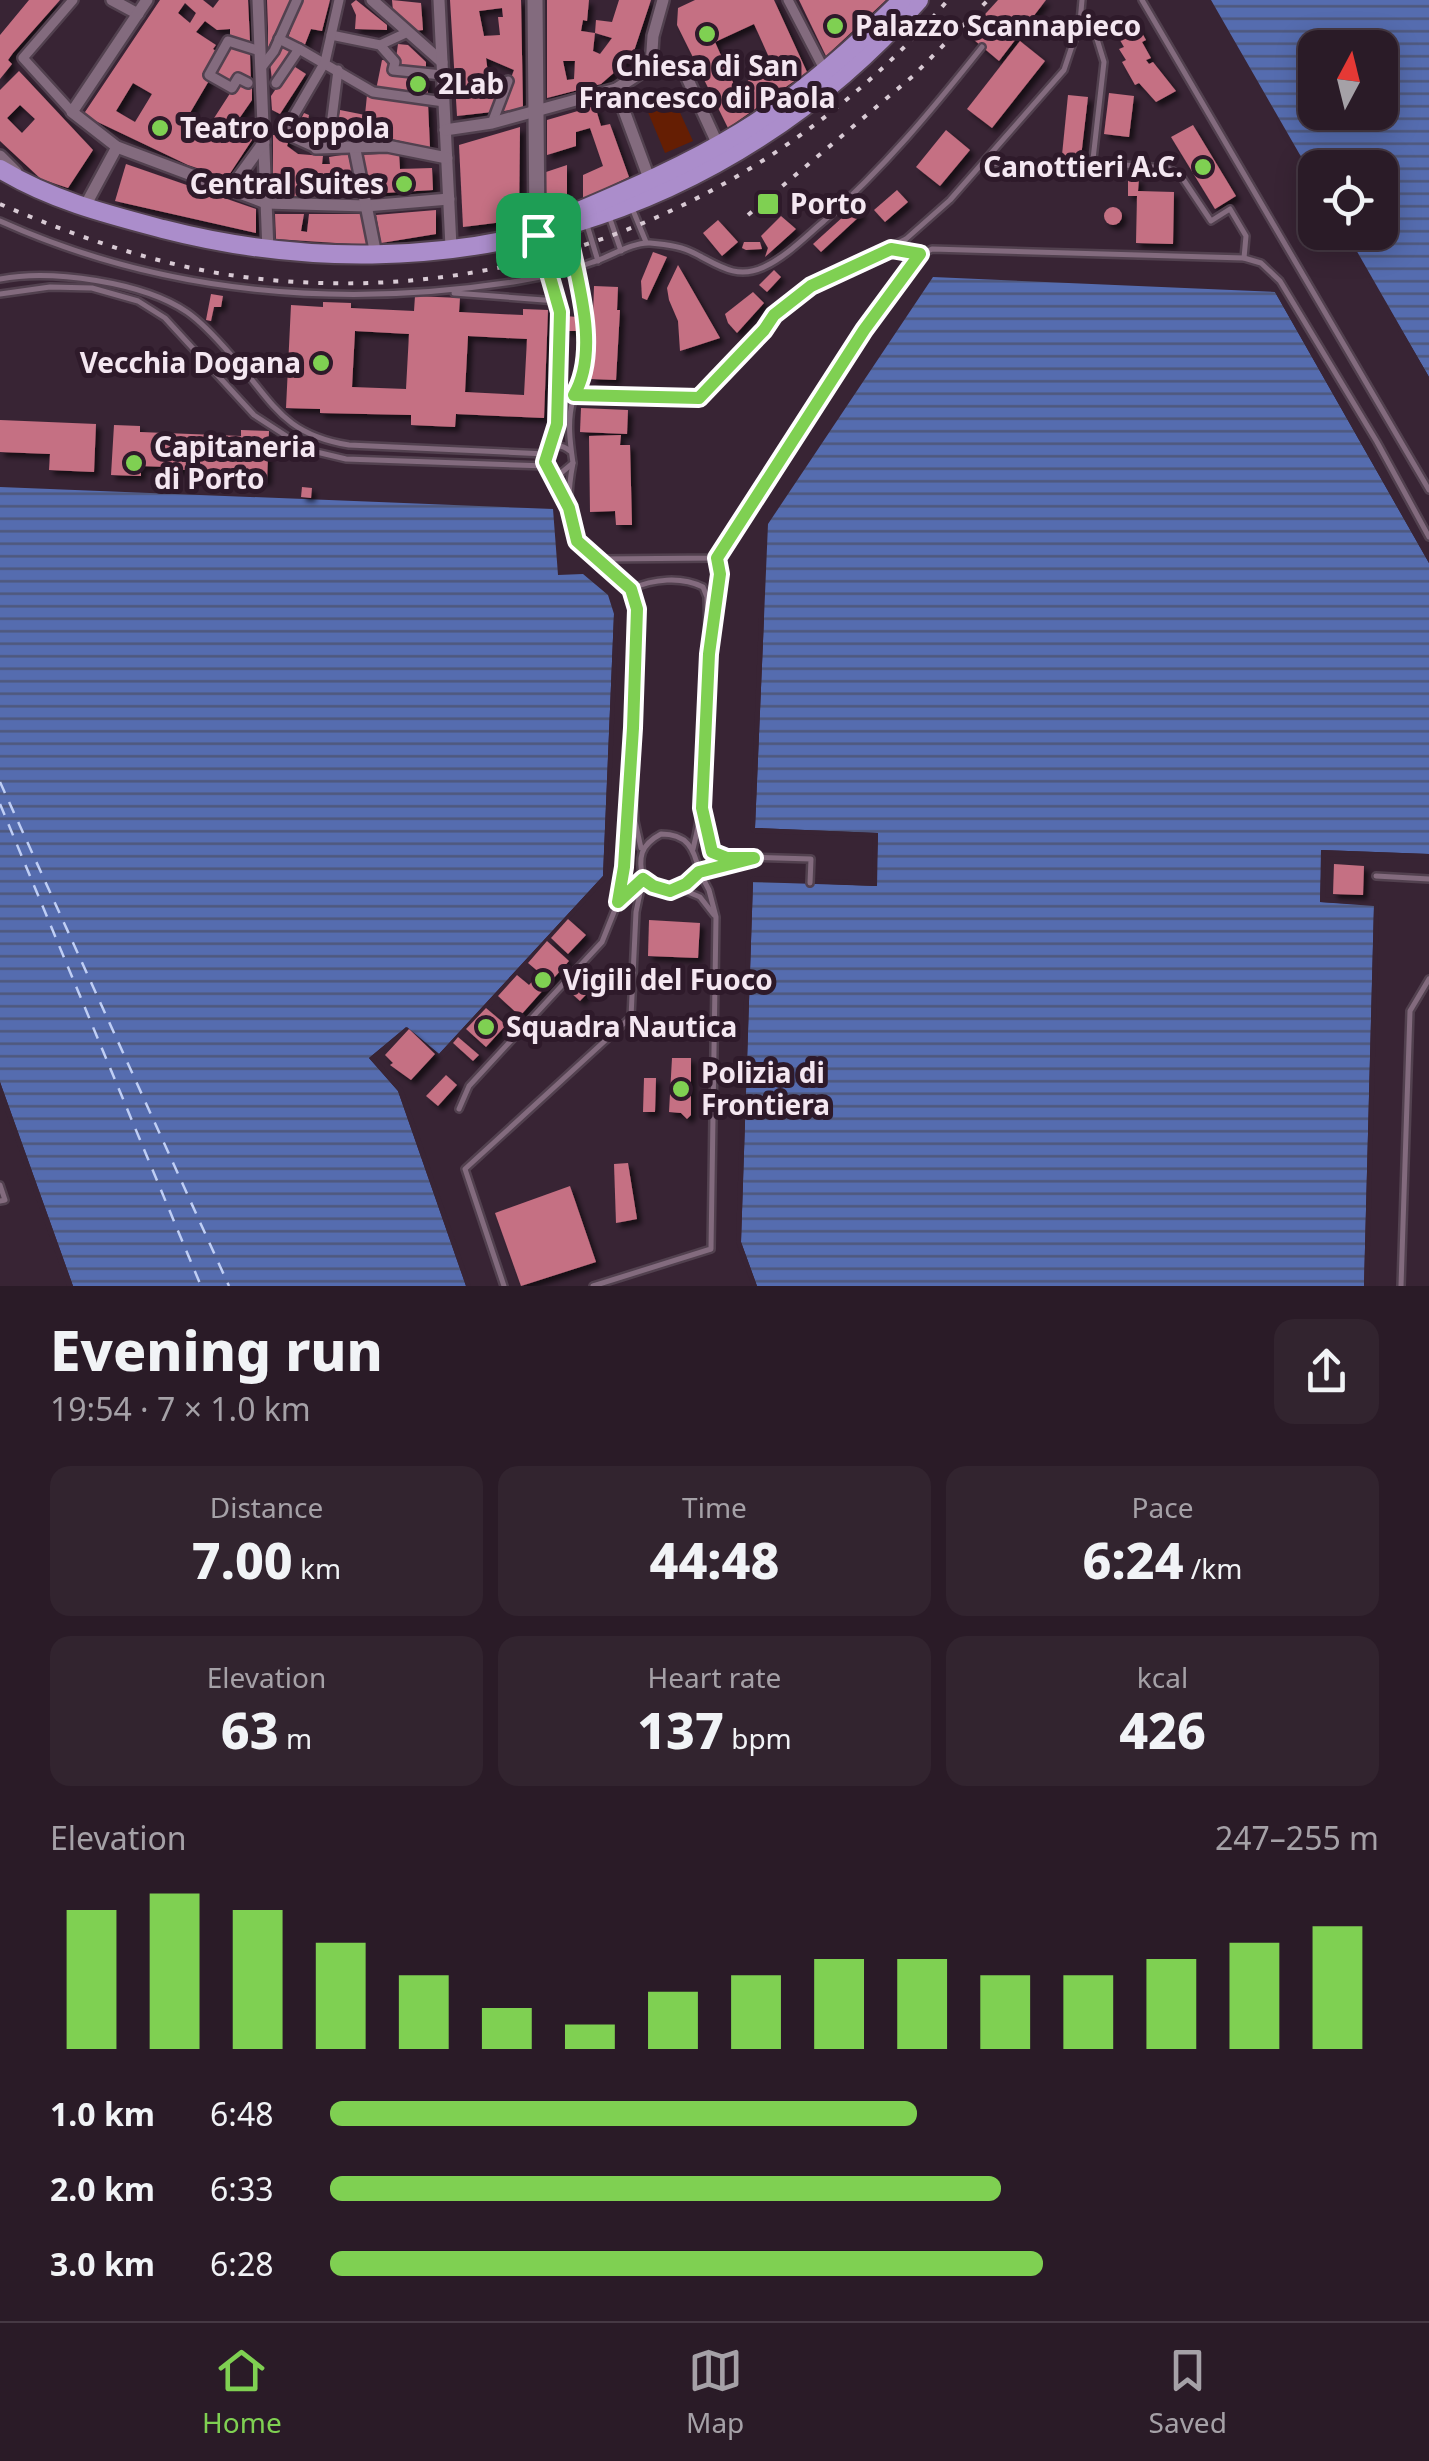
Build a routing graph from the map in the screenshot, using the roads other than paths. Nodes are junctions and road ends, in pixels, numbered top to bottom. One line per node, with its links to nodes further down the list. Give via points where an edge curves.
1 (73, 0): 38 (street, via 23,58)
2 (112, 0): 16 (street)
3 (258, 0): 25 (street)
4 (297, 0): 21 (street)
5 (338, 0): 19 (street)
6 (372, 0): 17 (street)
7 (388, 0): 17 (street)
8 (438, 0): 29 (street)
9 (535, 0): 37 (main road)
10 (663, 0): 27 (street)
11 (788, 0): 31 (street)
12 (918, 0): 55 (main road, via 798,112 725,158)
13 (1082, 0): 18 (lane)
14 (1142, 0): 84 (lane)
15 (897, 2): 31 (main road)
16 (143, 5): 38 (street)
17 (390, 16): 20 (street)
18 (1080, 22): 48 (lane, via 1064,70); 50 (lane, via 1096,36 1104,62)
19 (332, 30): 22 (street); 26 (street)
20 (408, 32): 22 (street); 29 (street)
21 (279, 39): 24 (street); 28 (street)
22 (380, 45): 29 (street, via 394,70)
23 (982, 47): 63 (lane, via 869,181 764,267 740,274 692,252)
24 (299, 49): 26 (street); 34 (street)
25 (260, 51): 28 (street); 33 (street, via 228,41 210,75 232,88 238,78)
26 (325, 62): 30 (street); 46 (street, via 290,122 294,138)
27 (651, 66): 35 (street); 43 (street, via 683,70)
28 (261, 68): 41 (street)
29 (442, 68): 36 (street)
30 (338, 70): 36 (street, via 373,92); 45 (street)
31 (824, 71): 43 (main road)
32 (508, 81): 39 (street)
33 (248, 83)
34 (276, 83)
35 (616, 89): 37 (street); 51 (street)
36 (444, 102): 40 (street)
37 (536, 112): 39 (street); 62 (main road)
38 (76, 116): 44 (street)
39 (492, 123): 40 (street)
40 (445, 130): 47 (street)
41 (264, 142): 52 (street); 54 (street)
42 (354, 145): 45 (street); 47 (street); 56 (street)
43 (718, 145): 51 (main road)
44 (118, 147): 52 (street); 57 (street)
45 (333, 147): 46 (street)
46 (316, 148)
47 (446, 158): 53 (street)
48 (983, 163): 50 (lane); 65 (lane)
49 (1, 167): 57 (main road)
50 (1092, 168): 70 (lane, via 1168,168 1181,176 1210,221 1230,209 1246,236)
51 (650, 180): 62 (main road)
52 (230, 189): 54 (street)
53 (448, 199): 56 (street); 64 (street)
54 (266, 203): 56 (street); 66 (street)
55 (631, 204): 58 (main road); 63 (lane)
56 (366, 206): 69 (street)
57 (84, 208): 66 (main road)
58 (608, 214): 60 (main road); 67 (lane)
59 (0, 221): 75 (lane, via 118,264 206,285 274,293)
60 (586, 222): 61 (main road); 71 (lane)
61 (567, 228): 62 (main road); 72 (lane)
62 (538, 232): 64 (main road); 73 (lane)
63 (646, 242): 67 (lane)
64 (451, 247): 69 (main road)
65 (891, 249): 68 (lane); 79 (lane, via 790,301 699,398)
66 (268, 251): 69 (main road)
67 (621, 251): 71 (lane)
68 (920, 254): 70 (lane, via 932,249); 87 (lane)
69 (376, 255)
70 (1244, 258): 86 (lane, via 1280,281)
71 (598, 261): 72 (lane)
72 (574, 269): 73 (lane); 79 (lane, via 585,312 582,381)
73 (550, 274): 75 (lane); 77 (lane)
74 (0, 279): 81 (lane, via 35,276 120,286 186,311 282,416 323,441)
75 (441, 292): 77 (lane)
76 (0, 294): 83 (lane, via 92,288 138,301 165,318 254,416 308,450 346,459)
77 (557, 301): 78 (lane)
78 (558, 392): 79 (lane); 81 (lane)
79 (574, 395): 80 (lane)
80 (570, 451): 81 (lane, via 559,446); 82 (lane)
81 (547, 452): 83 (lane)
82 (572, 462): 83 (lane, via 561,473); 85 (lane)
83 (549, 469): 85 (lane)
84 (1429, 490)
85 (569, 508): 88 (lane, via 577,541)
86 (1429, 537)
87 (717, 558): 88 (lane); 90 (lane)
88 (600, 560): 89 (lane)
89 (631, 589): 90 (lane, via 650,581 702,586); 91 (lane, via 637,609)
90 (709, 654): 92 (lane)
91 (631, 762): 94 (lane); 103 (lane)
92 (702, 808): 93 (lane); 95 (lane, via 712,852)
93 (693, 849): 94 (lane, via 685,839 661,834); 96 (lane)
94 (642, 850): 98 (lane)
95 (754, 858): 96 (lane); 100 (lane, via 811,859)
96 (699, 872): 102 (lane); 105 (lane)
97 (1376, 876): 99 (lane)
98 (643, 879): 101 (lane); 103 (lane); 104 (lane)
99 (1429, 879)
100 (810, 883)
101 (653, 886): 102 (lane); 104 (lane)
102 (678, 888): 105 (lane, via 700,898)
103 (618, 902): 107 (lane, via 602,942 470,1086)
104 (636, 912): 110 (lane, via 631,1017 464,1169)
105 (716, 918): 111 (lane, via 711,1248)
106 (1429, 978): 112 (lane, via 1410,1011)
107 (459, 1109)
108 (0, 1186): 109 (lane)
109 (0, 1201)
110 (504, 1286)
111 (593, 1286)
112 (1400, 1286)

